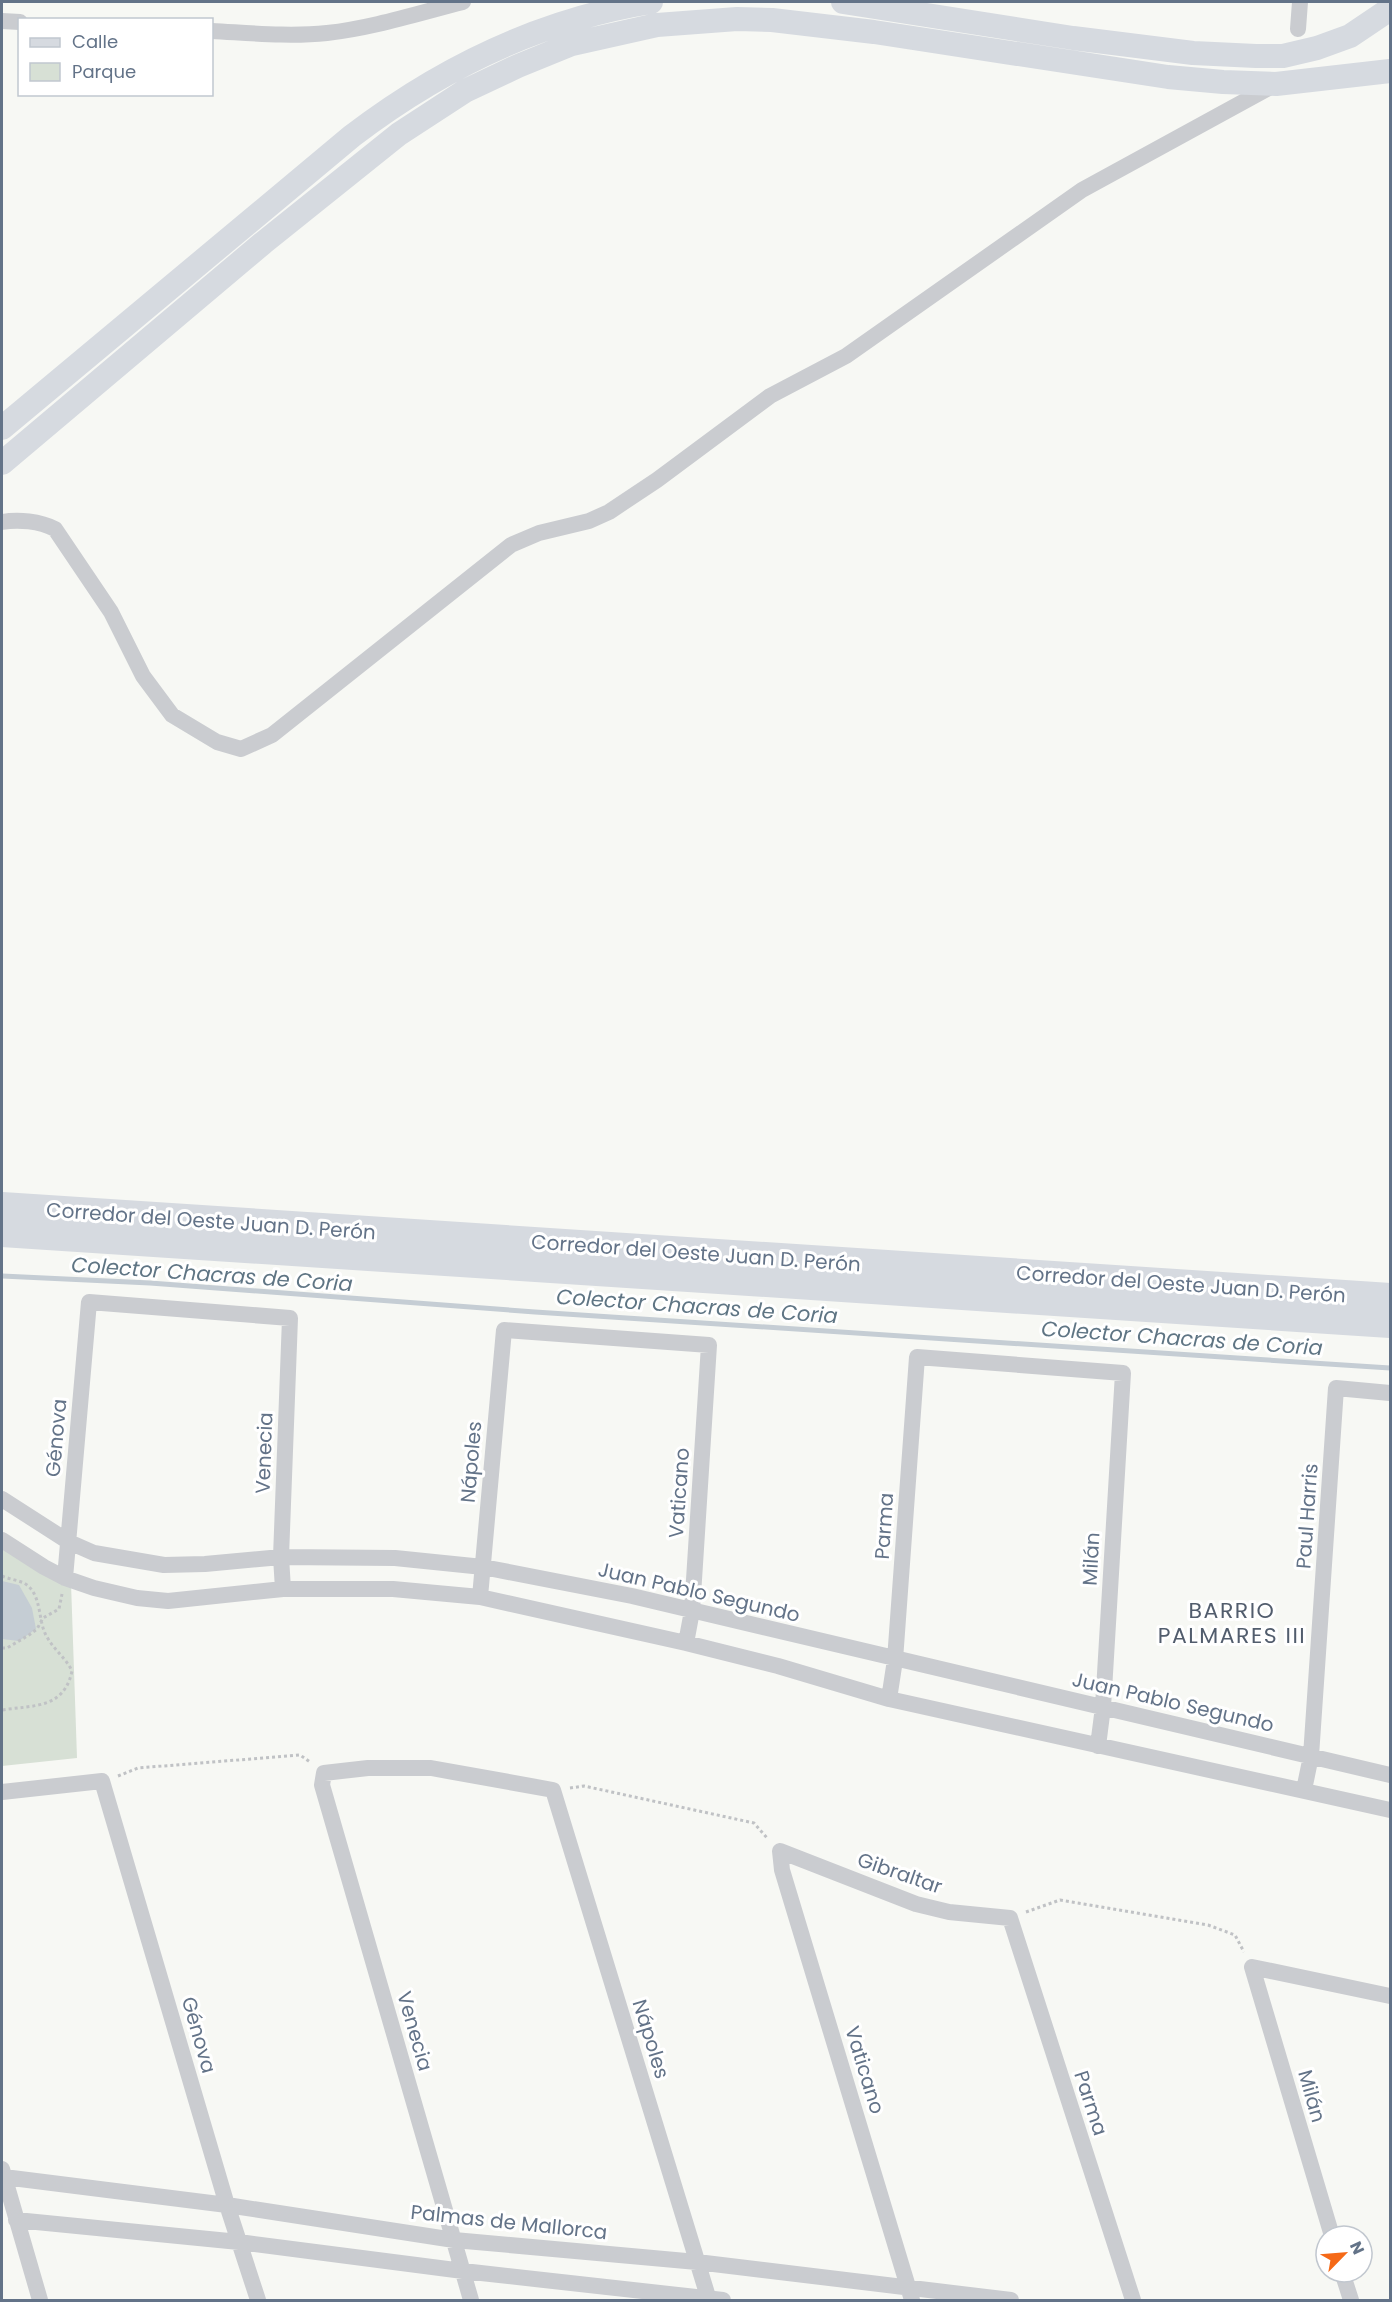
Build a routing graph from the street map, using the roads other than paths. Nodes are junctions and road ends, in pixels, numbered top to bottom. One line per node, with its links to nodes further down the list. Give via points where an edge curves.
1 (463, 2): 9 (street, via 327,33)
2 (651, 2): 12 (main road, via 590,14 526,35 473,58 422,87 352,136)
3 (843, 2): 5 (main road, via 1073,39 1256,57 1317,48 1350,36)
4 (1300, 2): 8 (street)
5 (1390, 9)
6 (2, 21): 7 (street)
7 (18, 22)
8 (1298, 29)
9 (213, 31)
10 (1390, 71): 11 (main road)
11 (1276, 84): 13 (main road, via 1168,77 772,20 678,22 572,44 465,91 399,134); 14 (street, via 1082,190 846,356 770,396 609,512 511,545 272,735 241,749 217,742 172,715 143,676 111,612 55,529 44,524)
12 (2, 428)
13 (2, 463)
14 (2, 522)
15 (2, 1206): 17 (highway, Corredor del Oeste Juan D. Perón)
16 (2, 1232): 19 (highway, Corredor del Oeste Juan D. Perón)
17 (1390, 1298)
18 (290, 1318): 25 (street, Génova, via 89,1302); 26 (street, Venecia)
19 (1390, 1323)
20 (709, 1345): 27 (street, Nápoles, via 504,1330); 31 (street, Vaticano)
21 (1123, 1373): 33 (street, Parma, via 917,1357); 35 (street, Milán)
22 (1390, 1393): 37 (street, Paul Harris, via 1336,1388)
23 (2, 1499): 25 (street, Juan Pablo Segundo)
24 (2, 1540): 28 (street)
25 (69, 1542): 26 (street, Juan Pablo Segundo, via 94,1554 164,1565); 28 (street, Génova)
26 (281, 1557): 27 (street, Juan Pablo Segundo, via 395,1558); 29 (street, Venecia)
27 (483, 1567): 30 (street, Nápoles); 31 (street, Juan Pablo Segundo)
28 (65, 1578): 29 (street, via 137,1598 168,1601)
29 (283, 1588): 30 (street, via 393,1589)
30 (480, 1597): 32 (street)
31 (692, 1611): 32 (street, Vaticano); 33 (street, Juan Pablo Segundo)
32 (686, 1643): 34 (street)
33 (895, 1660): 34 (street, Parma); 35 (street, Juan Pablo Segundo)
34 (889, 1699): 36 (street)
35 (1103, 1707): 36 (street, Milán); 37 (street, Juan Pablo Segundo)
36 (1098, 1746): 40 (street)
37 (1311, 1756): 39 (street, Juan Pablo Segundo); 40 (street, Paul Harris)
38 (324, 1773): 50 (street, Venecia, via 322,1785); 52 (street, Nápoles, via 431,1768 553,1790)
39 (1390, 1775)
40 (1305, 1790): 42 (street)
41 (2, 1792): 47 (street, Génova, via 102,1782)
42 (1390, 1810)
43 (780, 1851): 44 (street, Gibraltar, via 916,1904 949,1912); 55 (street, Vaticano, via 782,1870)
44 (1010, 1918): 61 (street, Parma)
45 (1390, 1996): 49 (street, Milán, via 1252,1967)
46 (3, 2173): 47 (street, Palmas de Mallorca); 48 (street)
47 (227, 2205): 50 (street, Palmas de Mallorca); 51 (street, Génova)
48 (16, 2220): 51 (street); 57 (street)
49 (1328, 2224)
50 (454, 2240): 52 (street, Palmas de Mallorca); 53 (street, Venecia)
51 (239, 2242): 53 (street); 58 (street, Génova)
52 (697, 2262): 55 (street, Palmas de Mallorca); 56 (street, Nápoles)
53 (463, 2271): 56 (street); 59 (street, Venecia)
54 (1346, 2284): 62 (street)
55 (911, 2295): 60 (street, Palmas de Mallorca)
56 (713, 2300)
57 (40, 2301)
58 (258, 2301)
59 (471, 2301)
60 (1011, 2301)
61 (1132, 2301)
62 (1351, 2301)

